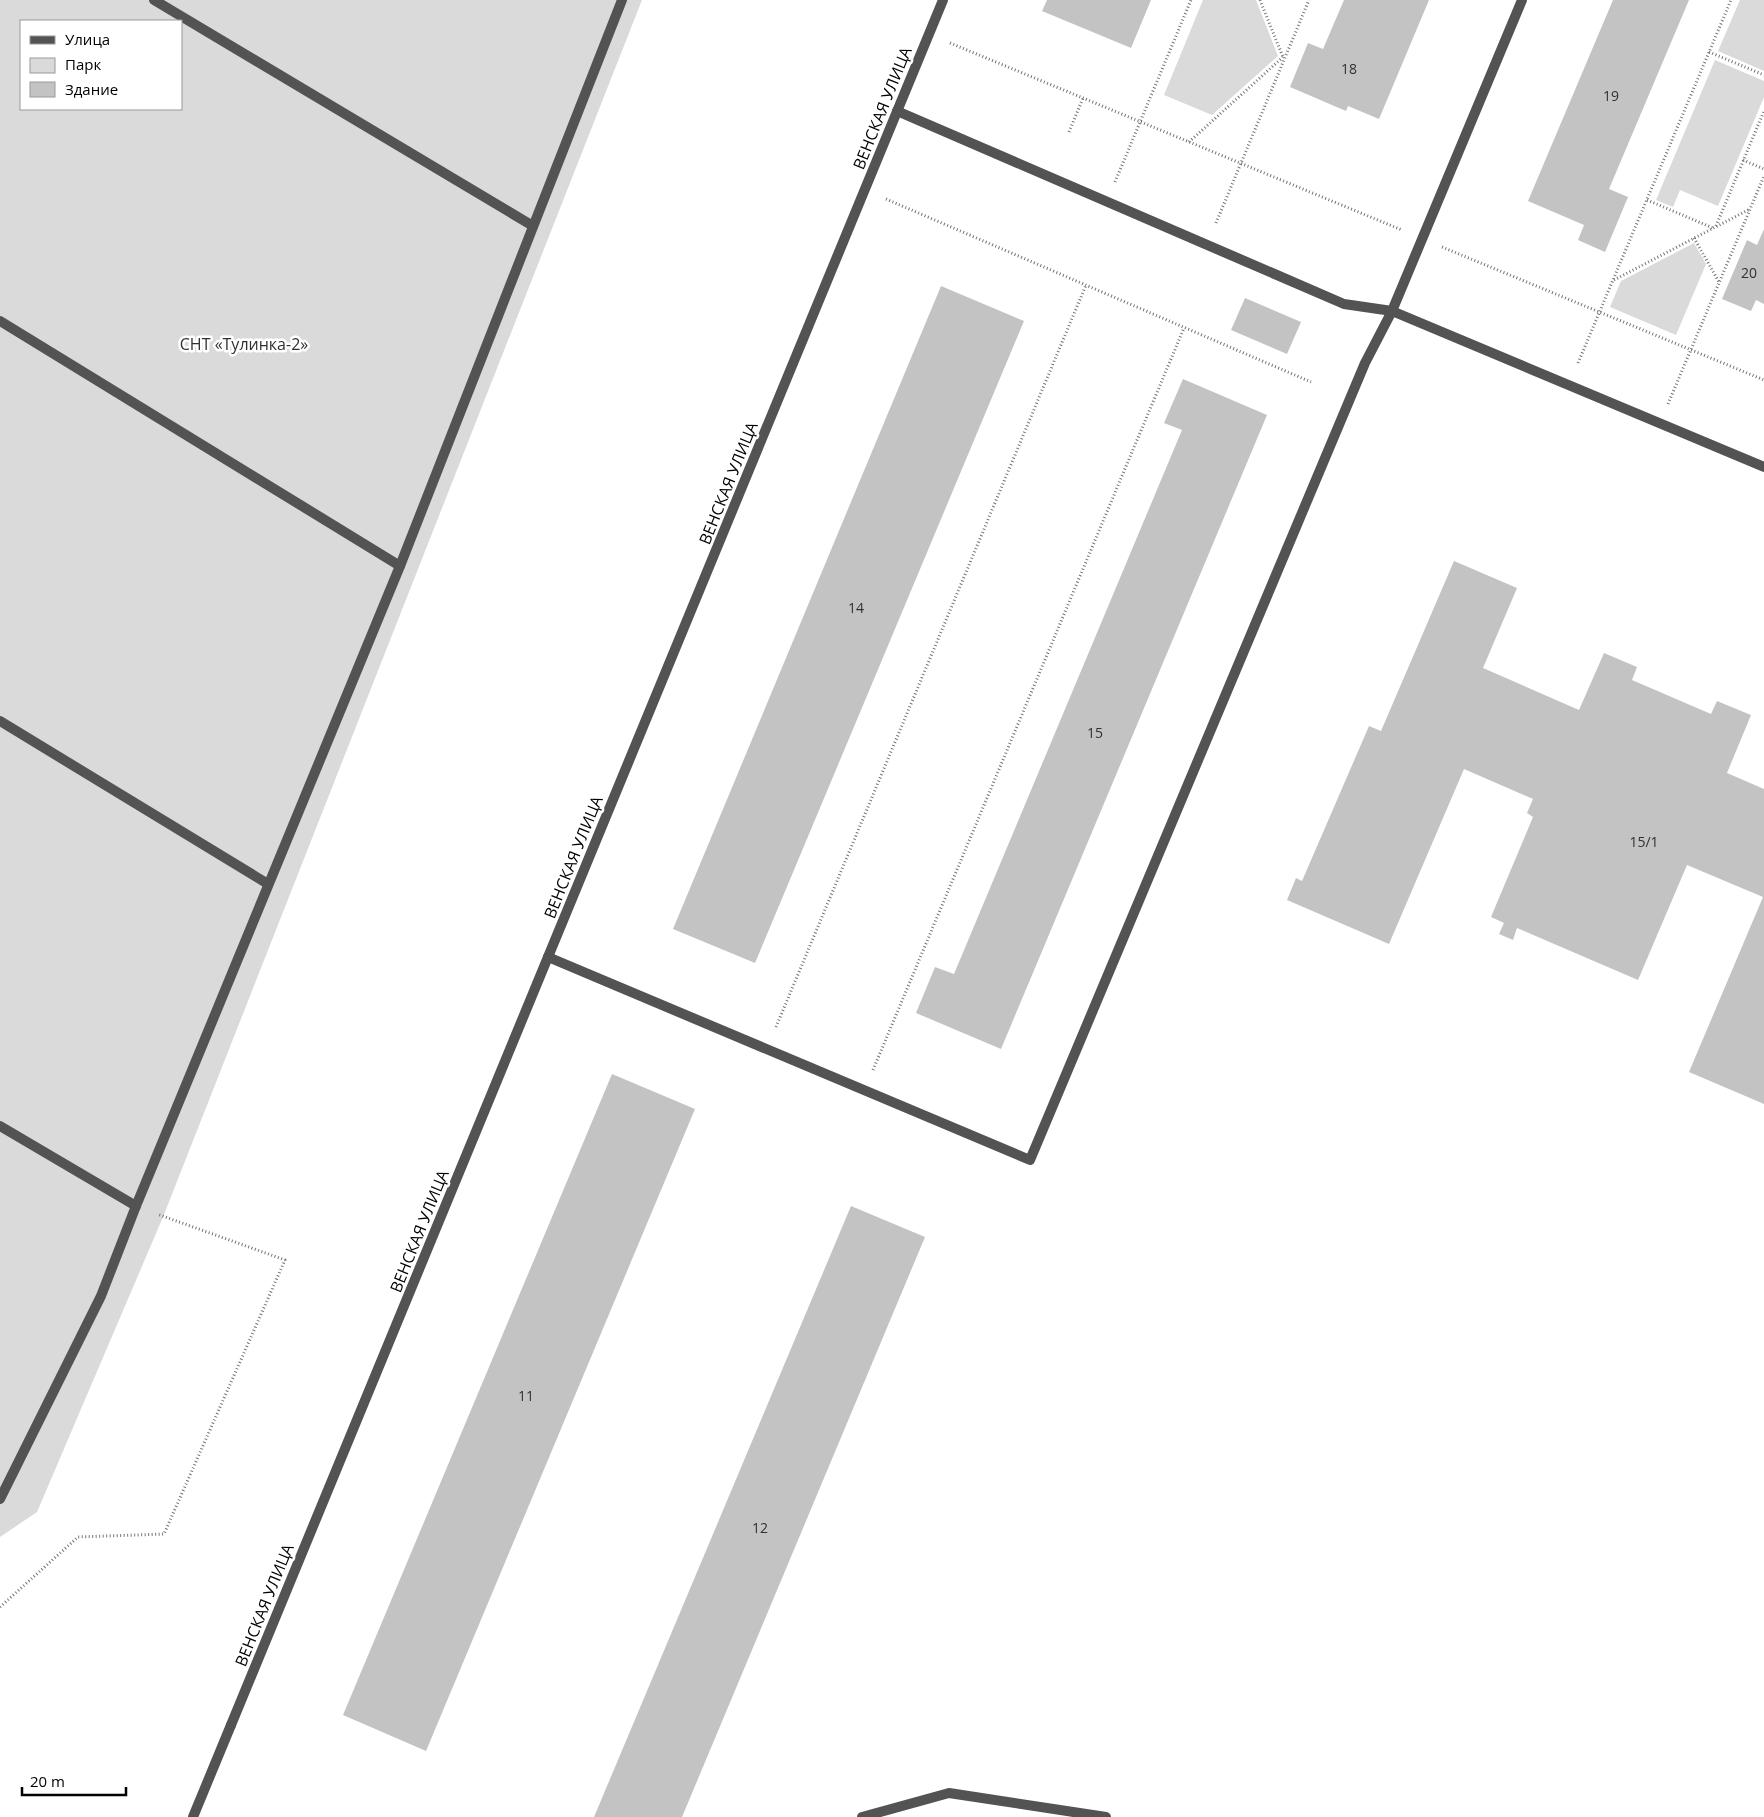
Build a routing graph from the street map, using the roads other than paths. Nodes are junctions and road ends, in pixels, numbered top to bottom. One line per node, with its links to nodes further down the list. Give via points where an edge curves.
1 (154, 0): 6 (street)
2 (622, 0): 6 (street)
3 (943, 0): 5 (street, ВЕНСКАЯ УЛИЦА)
4 (1522, 0): 7 (street)
5 (897, 111): 7 (street, via 1344,304); 13 (street, ВЕНСКАЯ УЛИЦА)
6 (533, 226): 10 (street)
7 (1392, 311): 9 (street); 13 (street, via 1365,363 1030,1160)
8 (0, 321): 10 (street)
9 (1764, 467)
10 (400, 566): 12 (street)
11 (0, 721): 12 (street)
12 (268, 884): 15 (street)
13 (548, 958): 17 (street, ВЕНСКАЯ УЛИЦА)
14 (0, 1126): 15 (street)
15 (136, 1206): 16 (street, via 101,1296)
16 (0, 1499)
17 (193, 1817)
18 (862, 1817): 19 (street, via 949,1793)
19 (1106, 1817)

